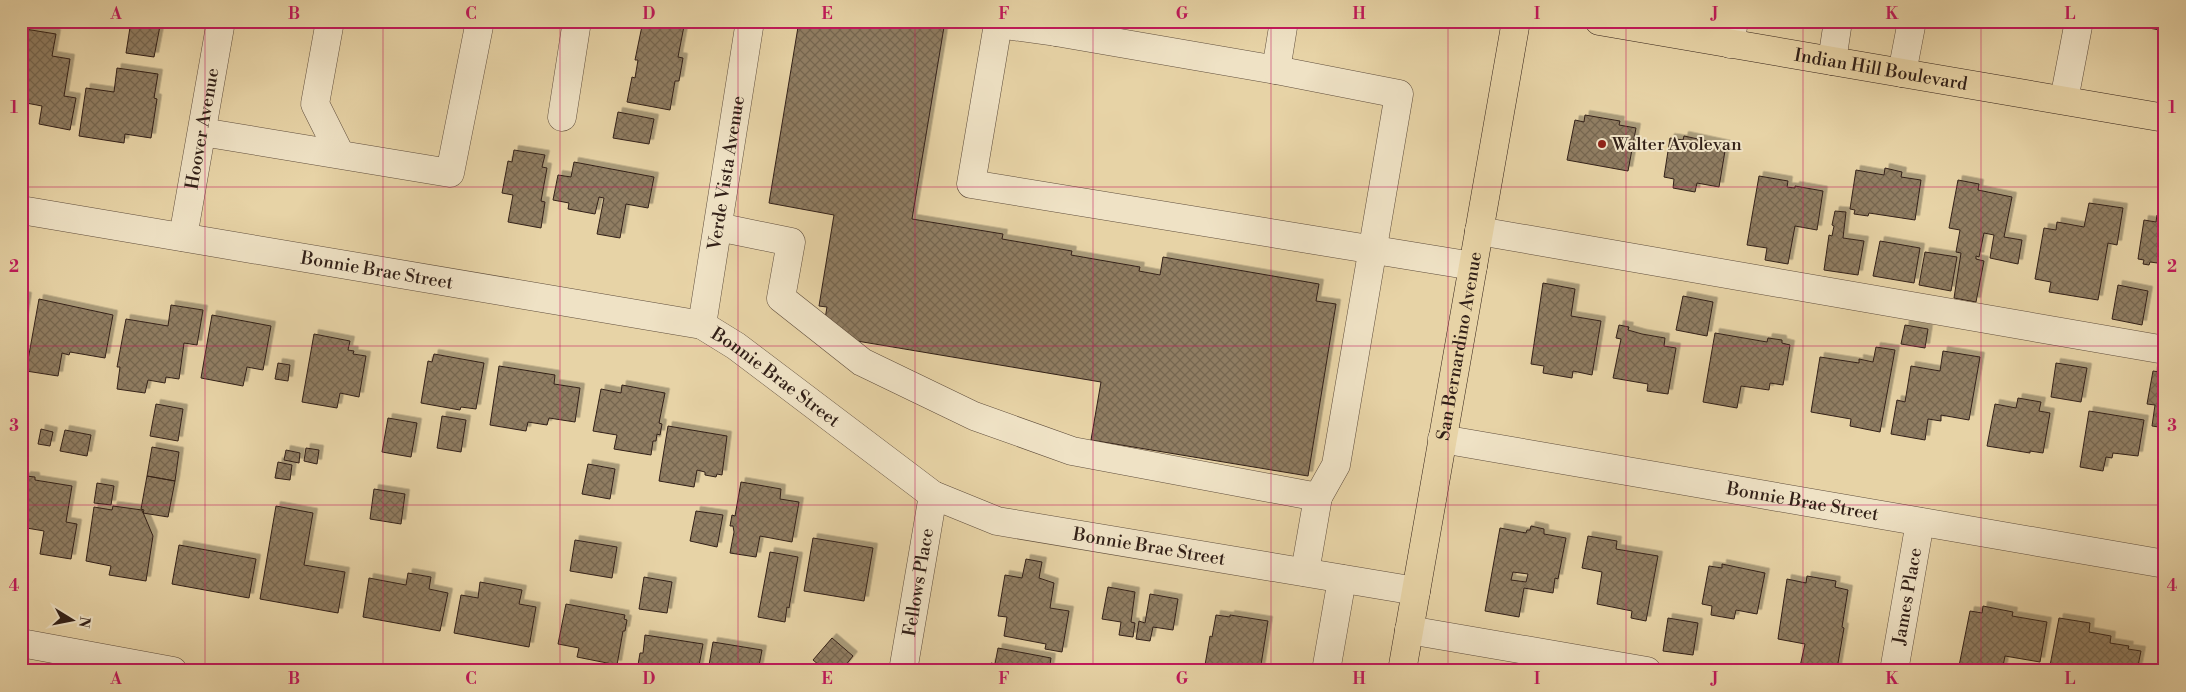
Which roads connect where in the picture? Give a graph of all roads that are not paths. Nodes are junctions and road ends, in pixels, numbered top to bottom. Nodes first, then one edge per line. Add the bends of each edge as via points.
1 (221, 21) edge
2 (330, 21) edge
3 (480, 21) edge
4 (577, 21) edge
5 (750, 21) edge
6 (1284, 21) edge
7 (1516, 21) edge
8 (1599, 21) edge
9 (1838, 21) edge
10 (1912, 21) edge
11 (2079, 21) edge
12 (1057, 27) edge
13 (1732, 32) edge
14 (1832, 61) junction
15 (1276, 70) junction
16 (1902, 73) junction
17 (2064, 100) junction
18 (562, 116) dead end
19 (2165, 118) edge
20 (202, 132) junction
21 (340, 154) junction
22 (21, 210) edge
23 (718, 227) junction
24 (1479, 231) junction
25 (184, 237) junction
26 (1372, 250) junction
27 (1473, 266) junction
28 (702, 325) junction
29 (2165, 350) edge
30 (1442, 439) junction
31 (933, 495) junction
32 (1318, 497) junction
33 (1920, 522) junction
34 (2165, 564) edge
35 (1304, 572) junction
36 (1342, 579) junction
37 (1416, 591) junction
38 (1409, 630) junction
39 (21, 644) edge
40 (172, 671) edge
41 (904, 671) edge
42 (1326, 671) edge
43 (1402, 671) edge
44 (1647, 671) edge
45 (1894, 671) edge

1 - 20 street, Hoover Avenue
2 - 21 street via 315,104
3 - 21 street via 450,174
4 - 18 street
5 - 23 street, Verde Vista Avenue
6 - 15 street
7 - 24 main road, San Bernardino Avenue
8 - 13 main road, Indian Hill Boulevard
9 - 14 street
10 - 16 street
11 - 17 street
12 - 15 street
12 - 26 street via 998,24 971,184
13 - 14 main road, Indian Hill Boulevard
14 - 16 main road, Indian Hill Boulevard
15 - 26 street via 1400,94
16 - 17 main road, Indian Hill Boulevard
17 - 19 main road, Indian Hill Boulevard
20 - 21 street
20 - 25 street, Hoover Avenue
22 - 25 street, Bonnie Brae Street
23 - 28 street, Verde Vista Avenue
23 - 32 street via 791,242 781,298 862,362 974,416 1072,452
24 - 27 main road, San Bernardino Avenue
24 - 29 street
25 - 28 street, Bonnie Brae Street
26 - 27 street
26 - 32 street via 1336,465
27 - 30 main road, San Bernardino Avenue
28 - 31 street, Bonnie Brae Street via 736,346
30 - 33 street, Bonnie Brae Street
30 - 37 main road, San Bernardino Avenue
31 - 35 street, Bonnie Brae Street via 997,521
31 - 41 street, Fellows Place
32 - 35 street
33 - 34 street, Bonnie Brae Street
33 - 45 street, James Place
35 - 36 street, Bonnie Brae Street
36 - 37 street, Bonnie Brae Street
36 - 42 street
37 - 38 main road, San Bernardino Avenue
38 - 43 main road, San Bernardino Avenue
38 - 44 street
39 - 40 street

